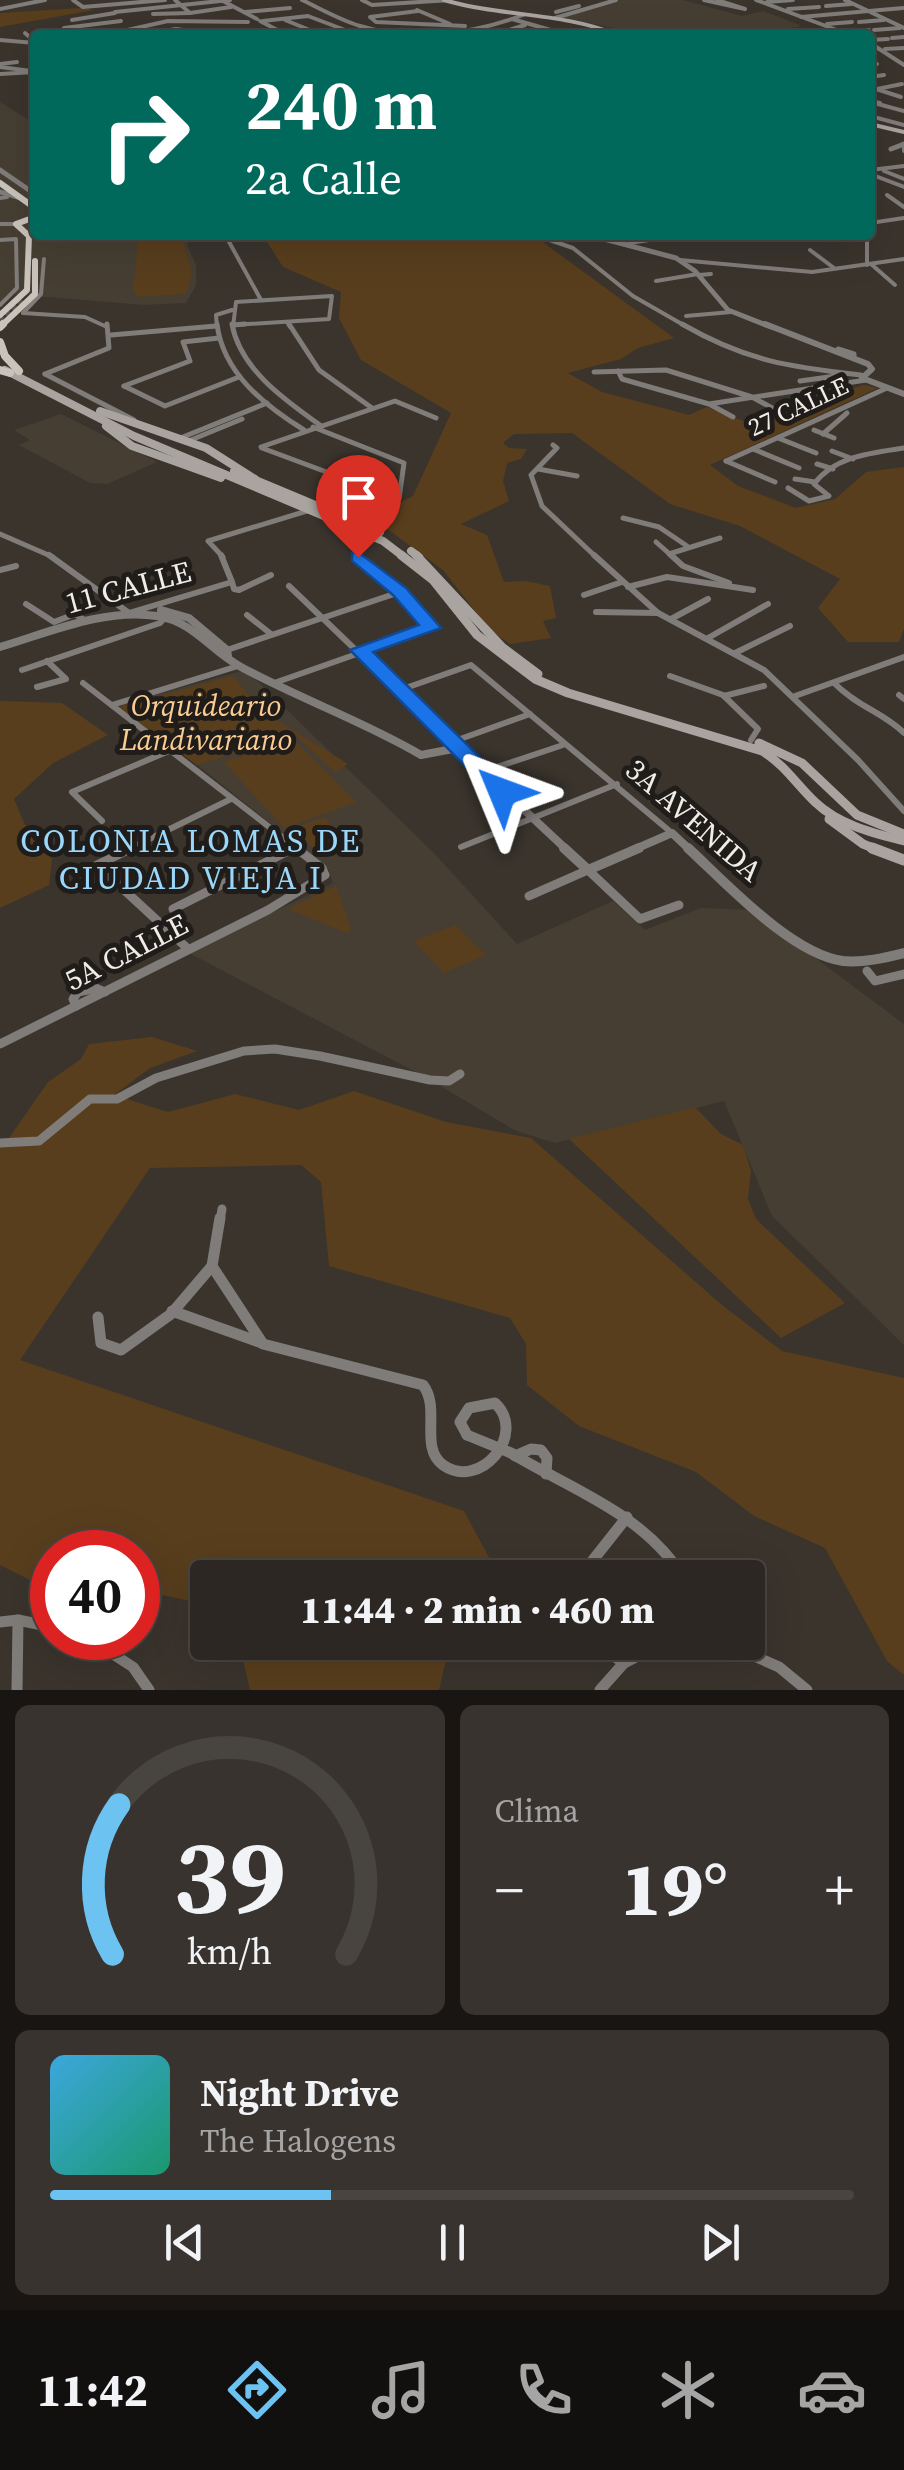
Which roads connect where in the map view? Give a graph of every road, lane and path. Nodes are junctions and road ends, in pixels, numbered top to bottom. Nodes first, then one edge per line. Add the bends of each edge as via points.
1 (45, 0) edge
2 (73, 0) edge
3 (165, 0) edge
4 (175, 0) edge
5 (221, 0) edge
6 (230, 0) edge
7 (302, 0) edge
8 (373, 0) edge
9 (448, 0) edge
10 (616, 0) edge
11 (704, 0) edge
12 (717, 0) edge
13 (756, 0) edge
14 (793, 0) edge
15 (845, 0) edge
16 (888, 0) edge
17 (140, 1) edge
18 (598, 1) edge
19 (107, 2) edge
20 (364, 2) edge
21 (763, 2) junction
22 (853, 2) edge
23 (182, 6) junction
24 (584, 6) junction
25 (826, 6) dead end
26 (231, 7) junction
27 (819, 7) dead end
28 (290, 8) dead end
29 (904, 8) edge
30 (0, 10) edge
31 (782, 10) junction
32 (869, 11) junction
33 (876, 11) junction
34 (262, 12) junction
35 (115, 13) junction
36 (190, 13) junction
37 (303, 13) junction
38 (152, 14) junction
39 (386, 14) junction
40 (555, 15) junction
41 (522, 16) junction
42 (801, 17) junction
43 (88, 18) junction
44 (283, 18) junction
45 (72, 20) dead end
46 (512, 20) junction
47 (886, 20) junction
48 (255, 21) junction
49 (94, 22) dead end
50 (350, 22) junction
51 (445, 23) junction
52 (530, 24) junction
53 (822, 25) junction
54 (903, 27) edge
55 (64, 28) dead end
56 (126, 30) edge
57 (273, 30) edge
58 (308, 30) edge
59 (345, 30) edge
60 (365, 30) edge
61 (385, 30) edge
62 (466, 30) edge
63 (473, 30) edge
64 (508, 30) edge
65 (545, 30) edge
66 (603, 30) edge
67 (610, 30) edge
68 (837, 30) edge
69 (872, 30) edge
70 (25, 33) dead end
71 (904, 37) edge
72 (30, 38) edge
73 (0, 40) edge
74 (875, 41) edge
75 (30, 42) edge
76 (875, 44) edge
77 (904, 48) edge
78 (884, 49) junction
79 (902, 61) edge
80 (17, 62) dead end
81 (1, 71) edge
82 (30, 71) edge
83 (884, 75) dead end
84 (875, 76) edge
85 (902, 84) edge
86 (875, 88) edge
87 (875, 89) edge
88 (903, 97) edge
89 (878, 103) joint
90 (904, 111) edge
91 (875, 118) edge
92 (875, 126) edge
93 (904, 130) edge
94 (904, 150) edge
95 (904, 166) edge
96 (880, 169) junction
97 (0, 170) edge
98 (875, 170) edge
99 (875, 174) edge
100 (13, 179) junction
101 (904, 179) edge
102 (0, 180) edge
103 (904, 189) edge
104 (30, 191) edge
105 (2, 195) edge
106 (20, 198) junction
107 (904, 207) edge
108 (30, 209) edge
109 (30, 209) edge
110 (30, 215) edge
111 (904, 218) edge
112 (875, 222) edge
113 (0, 224) edge
114 (20, 227) junction
115 (30, 231) edge
116 (0, 240) edge
117 (34, 240) edge
118 (227, 240) edge
119 (550, 240) edge
120 (616, 240) edge
121 (644, 240) edge
122 (662, 240) edge
123 (867, 240) edge
124 (629, 243) junction
125 (656, 250) junction
126 (810, 250) dead end
127 (32, 253) junction
128 (44, 258) joint
129 (15, 260) junction
130 (680, 260) junction
131 (904, 260) edge
132 (869, 265) junction
133 (729, 266) junction
134 (836, 269) junction
135 (708, 270) dead end
136 (697, 273) junction
137 (656, 282) dead end
138 (895, 285) dead end
139 (38, 290) junction
140 (22, 294) junction
141 (261, 300) junction
142 (2, 302) edge
143 (232, 310) junction
144 (23, 312) junction
145 (731, 312) junction
146 (0, 315) edge
147 (686, 316) dead end
148 (287, 322) junction
149 (234, 325) junction
150 (216, 326) junction
151 (0, 327) edge
152 (111, 334) junction
153 (220, 338) junction
154 (0, 340) edge
155 (838, 349) dead end
156 (0, 358) edge
157 (854, 359) junction
158 (7, 370) edge
159 (618, 371) junction
160 (594, 372) dead end
161 (864, 376) junction
162 (239, 377) junction
163 (800, 381) dead end
164 (887, 388) junction
165 (904, 394) edge
166 (752, 397) junction
167 (64, 401) junction
168 (709, 404) junction
169 (269, 405) junction
170 (372, 408) junction
171 (774, 409) dead end
172 (838, 410) junction
173 (100, 412) junction
174 (848, 413) junction
175 (733, 416) dead end
176 (859, 417) dead end
177 (436, 418) dead end
178 (134, 420) junction
179 (316, 426) junction
180 (304, 430) junction
181 (814, 430) dead end
182 (823, 434) junction
183 (778, 438) junction
184 (834, 438) dead end
185 (182, 440) junction
186 (553, 445) dead end
187 (904, 448) edge
188 (753, 449) junction
189 (832, 451) dead end
190 (816, 453) dead end
191 (853, 459) junction
192 (218, 464) junction
193 (817, 464) dead end
194 (538, 468) junction
195 (799, 468) dead end
196 (833, 469) junction
197 (195, 471) junction
198 (576, 476) dead end
199 (795, 479) dead end
200 (251, 482) junction
201 (775, 482) dead end
202 (814, 483) junction
203 (788, 488) dead end
204 (310, 510) junction
205 (623, 518) dead end
206 (0, 534) edge
207 (720, 538) dead end
208 (656, 542) dead end
209 (687, 546) junction
210 (669, 554) junction
211 (358, 557) dead end
212 (16, 566) dead end
213 (0, 570) edge
214 (271, 575) dead end
215 (232, 582) junction
216 (625, 584) junction
217 (289, 586) dead end
218 (400, 592) junction
219 (584, 595) dead end
220 (708, 599) dead end
221 (26, 604) dead end
222 (768, 604) dead end
223 (141, 608) junction
224 (127, 611) junction
225 (596, 612) dead end
226 (658, 613) junction
227 (165, 614) junction
228 (248, 615) dead end
229 (323, 616) junction
230 (671, 619) junction
231 (86, 621) junction
232 (790, 626) dead end
233 (271, 634) junction
234 (708, 638) junction
235 (0, 647) edge
236 (360, 650) junction
237 (735, 652) junction
238 (225, 653) junction
239 (904, 657) edge
240 (47, 661) junction
241 (238, 666) junction
242 (22, 670) dead end
243 (670, 676) dead end
244 (277, 682) junction
245 (834, 682) junction
246 (82, 683) dead end
247 (764, 686) dead end
248 (37, 687) dead end
249 (400, 690) junction
250 (724, 696) junction
251 (794, 696) junction
252 (112, 705) junction
253 (530, 714) junction
254 (899, 723) edge
255 (904, 733) edge
256 (751, 740) junction
257 (455, 745) junction
258 (564, 745) junction
259 (169, 751) junction
260 (482, 772) junction
261 (616, 784) junction
262 (231, 799) junction
263 (816, 803) junction
264 (904, 810) edge
265 (532, 820) junction
266 (904, 820) edge
267 (102, 821) dead end
268 (672, 833) junction
269 (902, 836) edge
270 (460, 847) dead end
271 (294, 848) junction
272 (904, 860) edge
273 (588, 870) junction
274 (529, 896) dead end
275 (679, 905) dead end
276 (174, 909) dead end
277 (187, 948) junction
278 (904, 953) edge
279 (867, 971) dead end
280 (904, 974) edge
281 (0, 1044) edge
282 (460, 1074) dead end
283 (0, 1143) edge
284 (222, 1209) dead end
285 (212, 1266) junction
286 (172, 1311) junction
287 (98, 1317) dead end
288 (263, 1344) junction
289 (513, 1454) junction
290 (546, 1474) junction
291 (627, 1517) junction
292 (592, 1560) dead end
293 (675, 1560) edge
294 (18, 1620) junction
295 (0, 1622) edge
296 (30, 1622) edge
297 (122, 1660) edge
298 (620, 1660) edge
299 (630, 1660) edge
300 (763, 1660) edge
301 (624, 1663) junction
302 (18, 1690) edge
303 (149, 1690) edge
304 (600, 1690) edge
305 (807, 1690) edge

1 - 30 street
2 - 19 street via 83,7
3 - 17 street
4 - 23 street
5 - 6 street
5 - 23 street
5 - 26 street
7 - 50 street
8 - 20 street
9 - 20 street
9 - 41 main road
10 - 40 street
11 - 12 street via 744,9
13 - 21 street
14 - 21 street
15 - 22 street
16 - 29 street
17 - 19 street
17 - 38 street
18 - 24 street
19 - 35 street
21 - 31 street
22 - 25 street
22 - 32 street
22 - 33 street
23 - 36 street
23 - 38 street
24 - 40 street
24 - 40 street
26 - 36 street
26 - 48 street
27 - 31 street
28 - 34 street
29 - 33 street
31 - 42 street
32 - 33 street
32 - 42 street
32 - 47 street
33 - 54 street
34 - 37 street
34 - 48 street
35 - 38 street
35 - 43 street
35 - 55 street via 122,22
36 - 38 street
37 - 44 street
37 - 59 street
39 - 51 street
39 - 51 street via 416,10
39 - 51 street via 371,16
40 - 41 main road
40 - 67 main road
41 - 46 street
41 - 66 main road
42 - 53 street
43 - 45 street
43 - 49 street
44 - 48 street
44 - 58 street
46 - 52 street
46 - 63 street
47 - 53 street
47 - 54 street
48 - 56 street via 162,21
48 - 57 street
50 - 60 street
50 - 61 street
51 - 62 street
52 - 64 street
52 - 65 street
53 - 68 street
54 - 69 street
70 - 72 street
71 - 74 street
73 - 75 street
76 - 78 street
77 - 78 street
78 - 79 street
80 - 81 street
81 - 82 street
83 - 84 street
85 - 86 street
87 - 88 street
88 - 89 street
89 - 90 street
91 - 93 street
92 - 93 main road
94 - 94 street via 891,150
95 - 96 street
96 - 98 street
96 - 101 street
97 - 100 street
99 - 103 street
100 - 102 main road
100 - 104 street
102 - 106 main road
102 - 108 main road
103 - 107 street via 887,195
105 - 106 main road
106 - 109 main road
110 - 114 main road
111 - 112 street
113 - 114 street
114 - 115 main road
114 - 127 main road
116 - 129 street via 16,239
117 - 127 main road
118 - 141 street
119 - 161 street via 574,248 633,296 727,350
120 - 124 street
121 - 124 street
122 - 125 street
123 - 132 street
124 - 125 street
125 - 130 street
126 - 134 street
127 - 128 main road
127 - 129 main road
127 - 139 main road
127 - 140 main road
128 - 139 street
129 - 140 street
130 - 133 street
130 - 136 street
131 - 132 street
132 - 134 street
132 - 138 street
133 - 134 street
133 - 136 street
135 - 136 street
136 - 137 street
136 - 145 street
139 - 140 main road
139 - 144 street
139 - 151 main road
140 - 142 street
140 - 146 main road
141 - 143 street via 234,302
141 - 148 street via 332,296 328,319
143 - 149 street
143 - 150 street via 216,315
144 - 152 street via 97,319
144 - 154 main road
145 - 147 street
145 - 157 street
148 - 149 street
148 - 170 street via 319,370
149 - 179 street via 246,357 266,382
150 - 152 street
150 - 153 street
152 - 178 street via 104,352 45,376
153 - 162 street
153 - 162 street via 183,342 190,361 124,386 165,406
154 - 158 main road
155 - 157 street
156 - 158 main road
157 - 161 street via 871,366
158 - 167 main road
158 - 173 main road
159 - 160 street
159 - 166 street via 666,370
159 - 168 street via 622,378
161 - 163 street
161 - 164 street
161 - 166 street
162 - 169 street
164 - 165 street
164 - 172 street, 27 CALLE
166 - 168 street
166 - 171 street
167 - 192 main road
167 - 197 main road via 122,441
168 - 175 street
169 - 180 street
169 - 185 street
170 - 177 street via 395,401
170 - 179 street
172 - 174 street
172 - 183 street, 27 CALLE
173 - 178 main road
173 - 192 main road
174 - 176 street
174 - 182 street
178 - 185 main road
179 - 180 street
179 - 180 street via 404,463 399,499 261,447
181 - 182 street
182 - 184 street
183 - 188 street, 27 CALLE
183 - 190 street
185 - 192 main road
186 - 194 street
187 - 191 street
188 - 195 street
188 - 201 street, 27 CALLE via 726,461
189 - 191 street
191 - 196 street
192 - 197 main road
192 - 200 main road
193 - 196 street
194 - 198 street
194 - 216 street via 531,482 539,503
196 - 202 street
197 - 200 main road
199 - 202 street
200 - 204 main road
200 - 256 main road via 401,544 444,581 486,633 543,676
202 - 203 street via 829,496 809,501
204 - 215 street, 11 CALLE via 208,541 226,561
204 - 263 main road via 402,552 518,670 568,693 762,751
205 - 209 street via 653,524
206 - 224 street via 44,552
207 - 209 street
208 - 210 street
209 - 210 street
210 - 216 street via 701,575 755,590 667,577
211 - 218 street
212 - 213 street
214 - 215 street via 238,590
215 - 223 street, 11 CALLE
216 - 219 street
216 - 226 street
217 - 229 street
218 - 229 street
218 - 236 street via 431,628
220 - 230 street
221 - 231 street via 54,622 75,614
222 - 234 street
223 - 224 street
223 - 227 street
224 - 227 street
224 - 231 street, 11 CALLE
225 - 226 street
226 - 230 street
227 - 238 street
227 - 240 street
228 - 233 street
229 - 233 street
229 - 236 street
230 - 234 street
231 - 235 street, 11 CALLE
232 - 237 street
233 - 238 street
234 - 237 street
236 - 244 street
236 - 249 street
237 - 251 street
238 - 241 street
239 - 245 street
240 - 242 street
240 - 248 street via 66,679
241 - 244 street
241 - 252 street
243 - 250 street
244 - 257 street via 423,756
245 - 251 street
245 - 254 street via 855,704
246 - 252 street
247 - 250 street
249 - 253 street, 3A AVENIDA via 471,665
249 - 257 street
250 - 256 street via 758,730
251 - 264 street
252 - 259 street
253 - 257 street
253 - 258 street, 3A AVENIDA
254 - 255 street
256 - 269 main road via 802,764 857,815
257 - 260 street
258 - 260 street
258 - 261 street, 3A AVENIDA
259 - 262 street
259 - 267 street via 72,792
260 - 265 street
261 - 265 street
261 - 268 street, 3A AVENIDA
262 - 271 street
262 - 277 street via 97,865
263 - 269 main road via 842,822
263 - 272 main road via 850,837
265 - 270 street
265 - 273 street
266 - 269 street
268 - 273 street
268 - 278 street, 3A AVENIDA via 749,902 822,954 847,961
271 - 276 street
271 - 277 street, 5A CALLE via 324,875
273 - 274 street
273 - 275 street via 640,919
277 - 281 street, 5A CALLE via 105,992 78,992 76,1006
279 - 280 street via 875,981
282 - 283 street via 430,1080 276,1049 244,1051 156,1078 117,1100 90,1100 39,1141
284 - 285 street
285 - 286 street
285 - 288 street
286 - 287 street via 121,1350 102,1343
286 - 288 street
288 - 289 street, bridge via 423,1385 434,1404 432,1450 454,1470 478,1469 492,1460 508,1428 496,1404 469,1408 460,1422 467,1435
289 - 290 street
289 - 290 street via 540,1450
290 - 291 street
291 - 292 street
291 - 293 street via 651,1531
294 - 295 street
294 - 296 street
294 - 302 street
297 - 303 street
298 - 301 street
299 - 301 street
300 - 305 street
301 - 304 street

